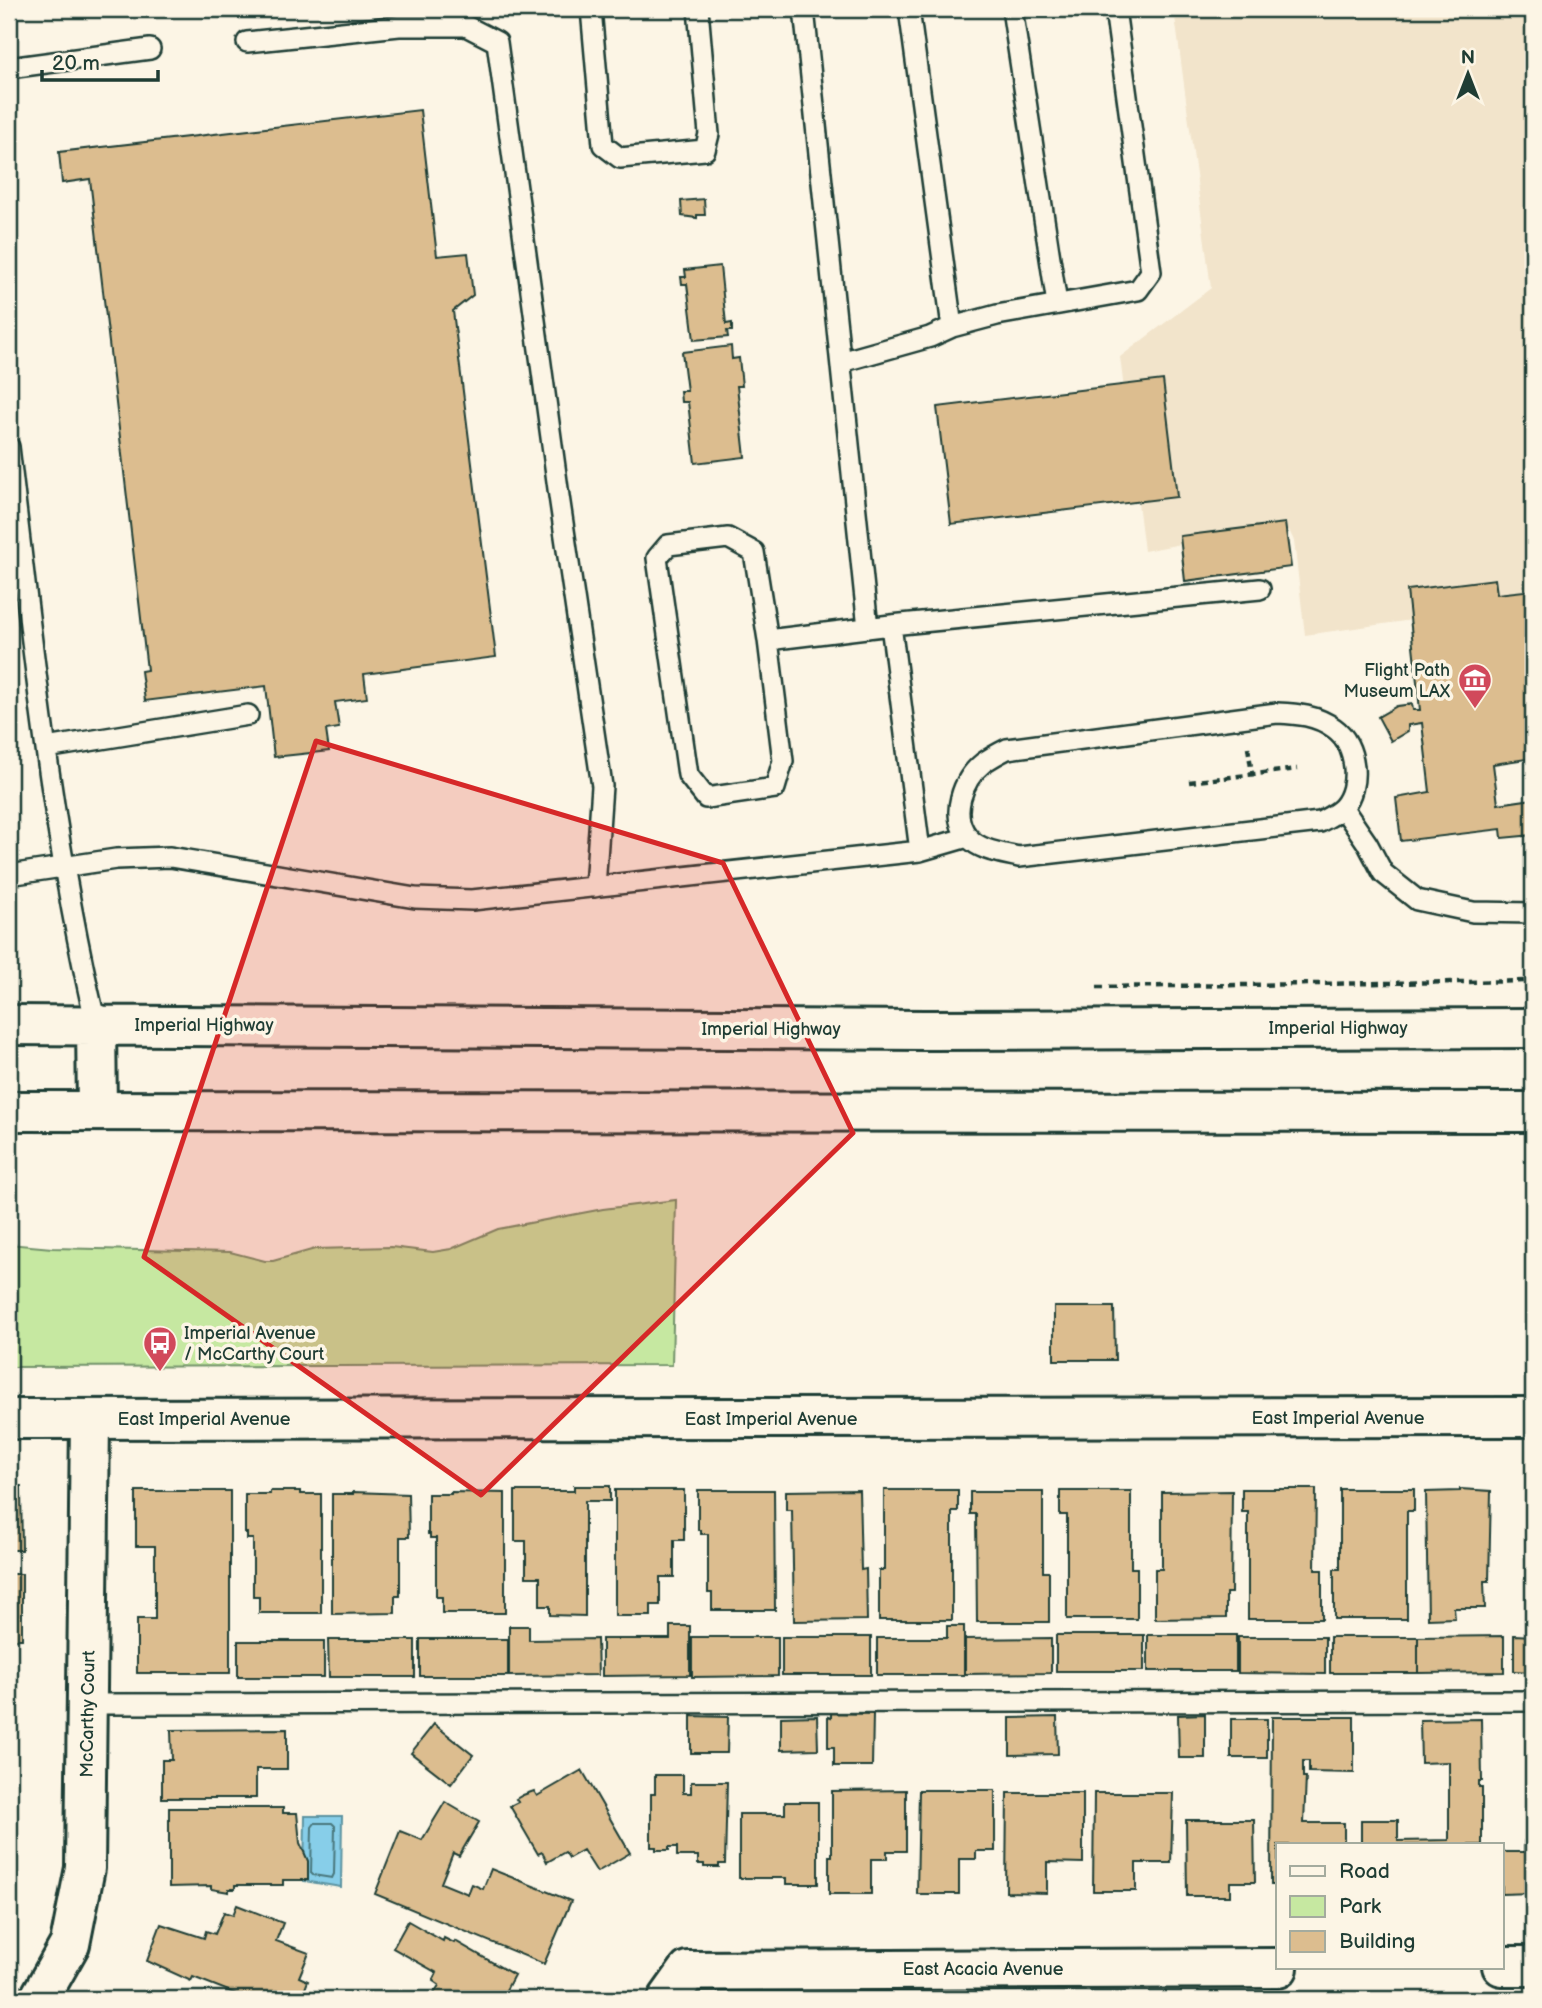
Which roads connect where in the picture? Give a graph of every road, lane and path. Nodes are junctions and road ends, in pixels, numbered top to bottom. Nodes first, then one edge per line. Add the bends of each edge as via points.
1 (591, 9) edge
2 (698, 9) edge
3 (804, 9) edge
4 (909, 9) edge
5 (1012, 9) edge
6 (1115, 9) edge
7 (247, 41) dead end
8 (150, 49) dead end
9 (9, 68) edge
10 (1056, 304) junction
11 (952, 327) junction
12 (841, 362) junction
13 (9, 447) edge
14 (1260, 589) dead end
15 (891, 625) junction
16 (868, 628) junction
17 (768, 640) junction
18 (248, 715) dead end
19 (1248, 747) dead end
20 (46, 748) junction
21 (1297, 769) dead end
22 (1252, 774) junction
23 (1189, 782) dead end
24 (1343, 808) junction
25 (968, 837) junction
26 (920, 851) junction
27 (64, 867) junction
28 (9, 875) edge
29 (595, 887) junction
30 (1533, 914) edge
31 (1533, 981) edge
32 (1094, 987) dead end
33 (96, 1024) junction
34 (9, 1025) edge
35 (1533, 1028) edge
36 (97, 1110) junction
37 (9, 1111) edge
38 (1533, 1112) edge
39 (1533, 1418) edge
40 (9, 1419) edge
41 (90, 1420) junction
42 (1533, 1701) edge
43 (88, 1704) junction
44 (1504, 1966) edge
45 (1533, 1966) edge
46 (1276, 1968) edge
47 (678, 1985) edge
48 (39, 1999) edge

1 - 2 lane via 603,145 620,158 705,150 709,134
3 - 12 lane
4 - 11 lane
5 - 10 lane
6 - 10 lane via 1151,272 1138,290
7 - 29 lane via 399,26 466,26 497,41 602,786
8 - 9 lane
10 - 11 lane
11 - 12 lane
12 - 16 lane
13 - 20 lane
14 - 15 lane
15 - 16 lane
15 - 26 lane
16 - 17 lane
17 - 17 lane via 783,761 775,788 706,798 688,775 657,558 668,545 728,538 754,552
18 - 20 lane
19 - 22 path
20 - 27 lane
21 - 22 path
22 - 23 path
24 - 25 lane via 1320,822 1019,856 992,851
24 - 25 lane via 1353,788 1352,753 1336,729 1308,715 1277,713 1007,749 982,764 962,789 958,815
24 - 30 lane via 1383,873 1417,900 1473,912
25 - 26 lane
26 - 29 lane
27 - 28 lane
27 - 29 lane via 170,856 444,900
27 - 33 lane
31 - 32 path
33 - 34 main road, Imperial Highway
33 - 35 main road, Imperial Highway via 926,1030
33 - 36 main road
36 - 37 main road
36 - 38 main road
39 - 41 main road, East Imperial Avenue
40 - 41 main road, East Imperial Avenue
41 - 43 main road, McCarthy Court
42 - 43 lane
43 - 48 main road, McCarthy Court via 85,1868 69,1944
44 - 45 main road
46 - 47 main road, East Acacia Avenue

